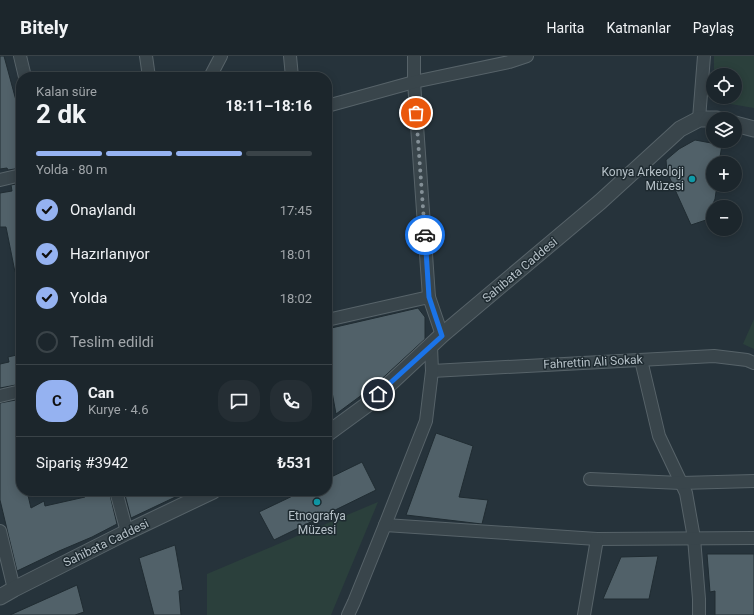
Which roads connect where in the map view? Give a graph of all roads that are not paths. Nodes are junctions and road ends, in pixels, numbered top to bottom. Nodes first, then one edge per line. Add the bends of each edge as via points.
1 (20, 56) edge
2 (146, 56) edge
3 (221, 56) edge
4 (290, 56) edge
5 (527, 56) edge
6 (704, 56) edge
7 (413, 57) edge
8 (24, 72) edge
9 (148, 72) edge
10 (213, 72) edge
11 (292, 72) edge
12 (414, 82) junction
13 (332, 105) edge
14 (700, 119) junction
15 (706, 119) edge
16 (742, 126) edge
17 (754, 129) edge
18 (16, 176) edge
19 (0, 180) edge
20 (429, 297) junction
21 (332, 319) edge
22 (442, 336) junction
23 (430, 346) junction
24 (641, 360) junction
25 (754, 363) edge
26 (432, 372) junction
27 (16, 392) edge
28 (0, 396) edge
29 (332, 428) edge
30 (590, 479) dead end
31 (754, 481) edge
32 (681, 483) junction
33 (117, 496) edge
34 (200, 496) edge
35 (385, 525) junction
36 (0, 531) edge
37 (126, 532) junction
38 (694, 538) junction
39 (754, 538) edge
40 (597, 539) junction
41 (14, 589) junction
42 (0, 597) edge
43 (348, 615) edge
44 (584, 615) edge
45 (699, 615) edge

1 - 8 street
2 - 9 street
3 - 10 street
4 - 11 street
5 - 12 street
6 - 14 street
7 - 12 street
12 - 13 street
12 - 20 street
14 - 15 street, Sahibata Caddesi
14 - 22 street, Sahibata Caddesi via 680,129 600,202
16 - 17 street
18 - 19 street
20 - 21 street
20 - 22 street
22 - 23 street, Sahibata Caddesi
23 - 26 street
23 - 29 street, Sahibata Caddesi via 368,404
24 - 25 street, Fahrettin Ali Sokak via 714,356
24 - 26 street, Fahrettin Ali Sokak
24 - 32 street via 659,436
26 - 35 street via 426,421
27 - 28 street
30 - 32 street
31 - 32 street
32 - 38 street via 686,493
33 - 37 street
34 - 37 street, Sahibata Caddesi
35 - 40 street
35 - 43 street
36 - 41 street
37 - 41 street, Sahibata Caddesi
38 - 39 street
38 - 40 street
38 - 45 street
40 - 44 street
41 - 42 street, Sahibata Caddesi

